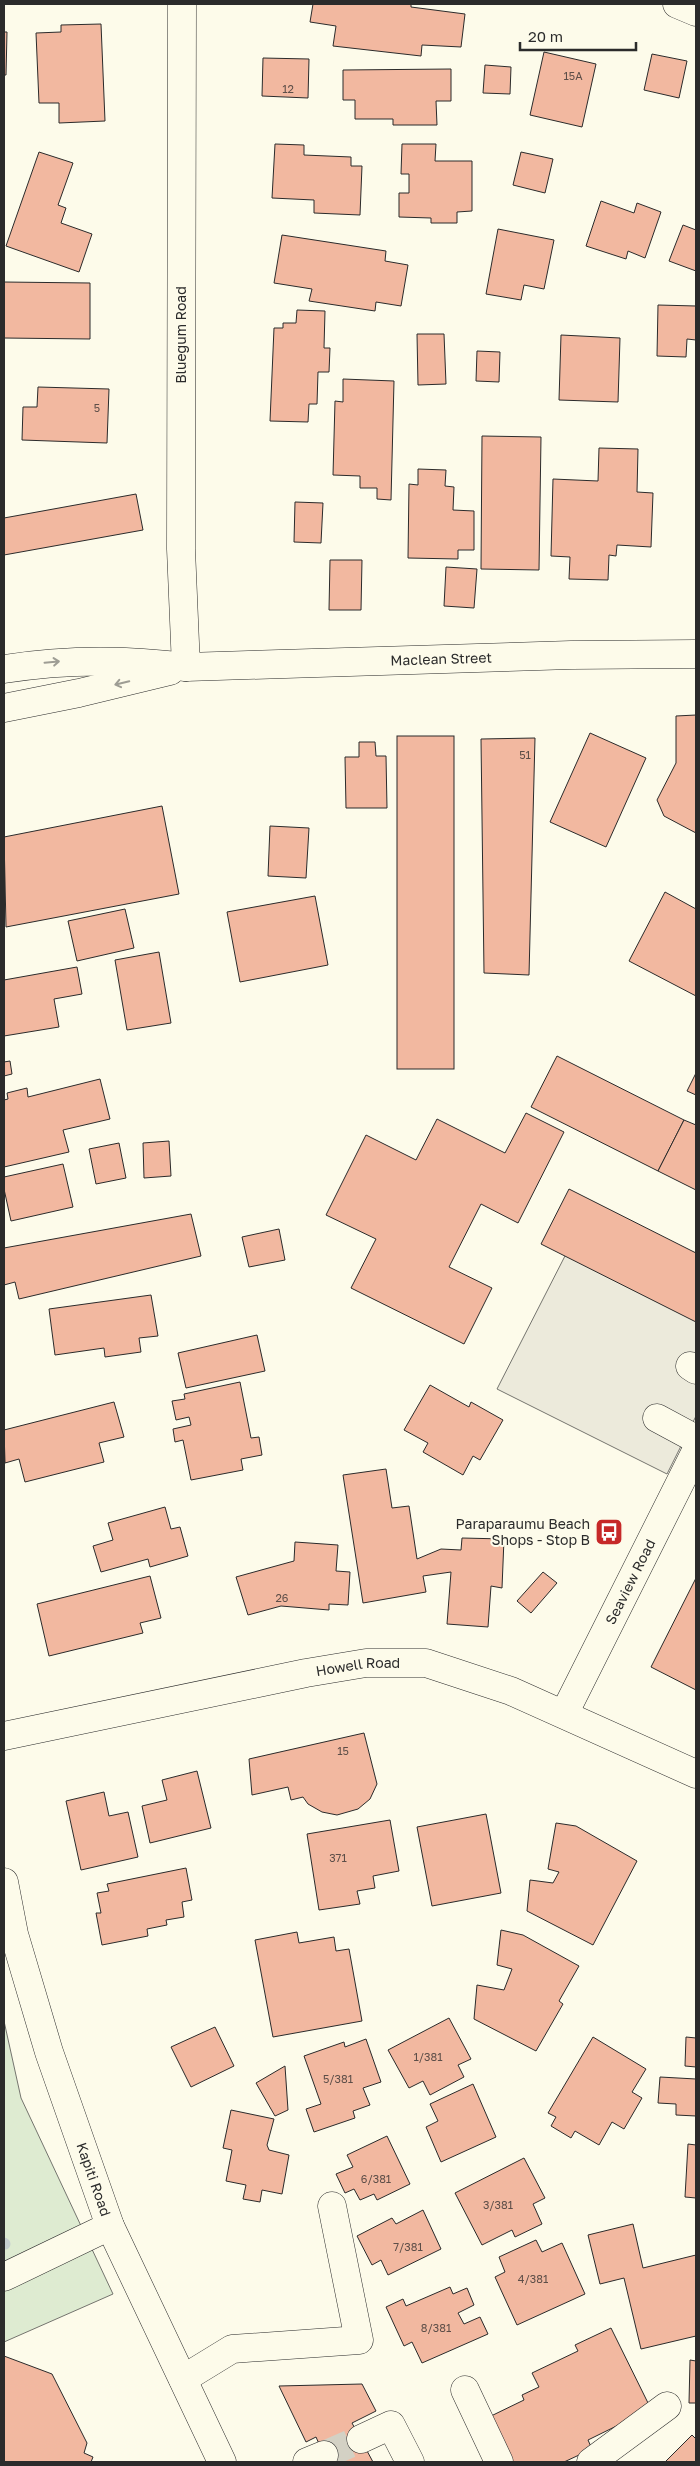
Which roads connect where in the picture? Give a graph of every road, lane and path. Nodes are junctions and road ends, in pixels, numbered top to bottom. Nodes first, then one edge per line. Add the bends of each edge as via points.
1 (182, 4) edge
2 (677, 4) edge
3 (696, 12) edge
4 (696, 654) edge
5 (186, 666) junction
6 (4, 669) edge
7 (4, 708) edge
8 (657, 1418) dead end
9 (696, 1440) edge
10 (696, 1450) edge
11 (564, 1714) junction
12 (4, 1736) edge
13 (696, 1774) edge
14 (4, 1882) edge
15 (9, 1937) edge
16 (332, 2206) dead end
17 (110, 2226) junction
18 (4, 2277) edge
19 (183, 2378) junction
20 (465, 2390) dead end
21 (667, 2406) dead end
22 (361, 2439) tunnel mouth
23 (222, 2462) edge
24 (410, 2462) edge
25 (499, 2462) edge
26 (591, 2462) edge

1 - 5 street, Bluegum Road via 181,549
2 - 3 street
4 - 5 street, Maclean Street
6 -> 5 street, Maclean Street via 39,663 109,659
5 -> 7 street, Maclean Street
8 - 9 street
10 - 11 street, Seaview Road
11 - 12 street, Howell Road via 511,1691 426,1663 366,1663
11 - 13 street, Howell Road
14 - 15 street, Kapiti Road
15 - 17 street, Kapiti Road
16 - 19 street via 359,2340 232,2348
17 - 18 street
17 - 19 street, Kapiti Road
19 - 23 street, Kapiti Road
20 - 25 street
21 - 26 street
22 - 24 street via 392,2425

